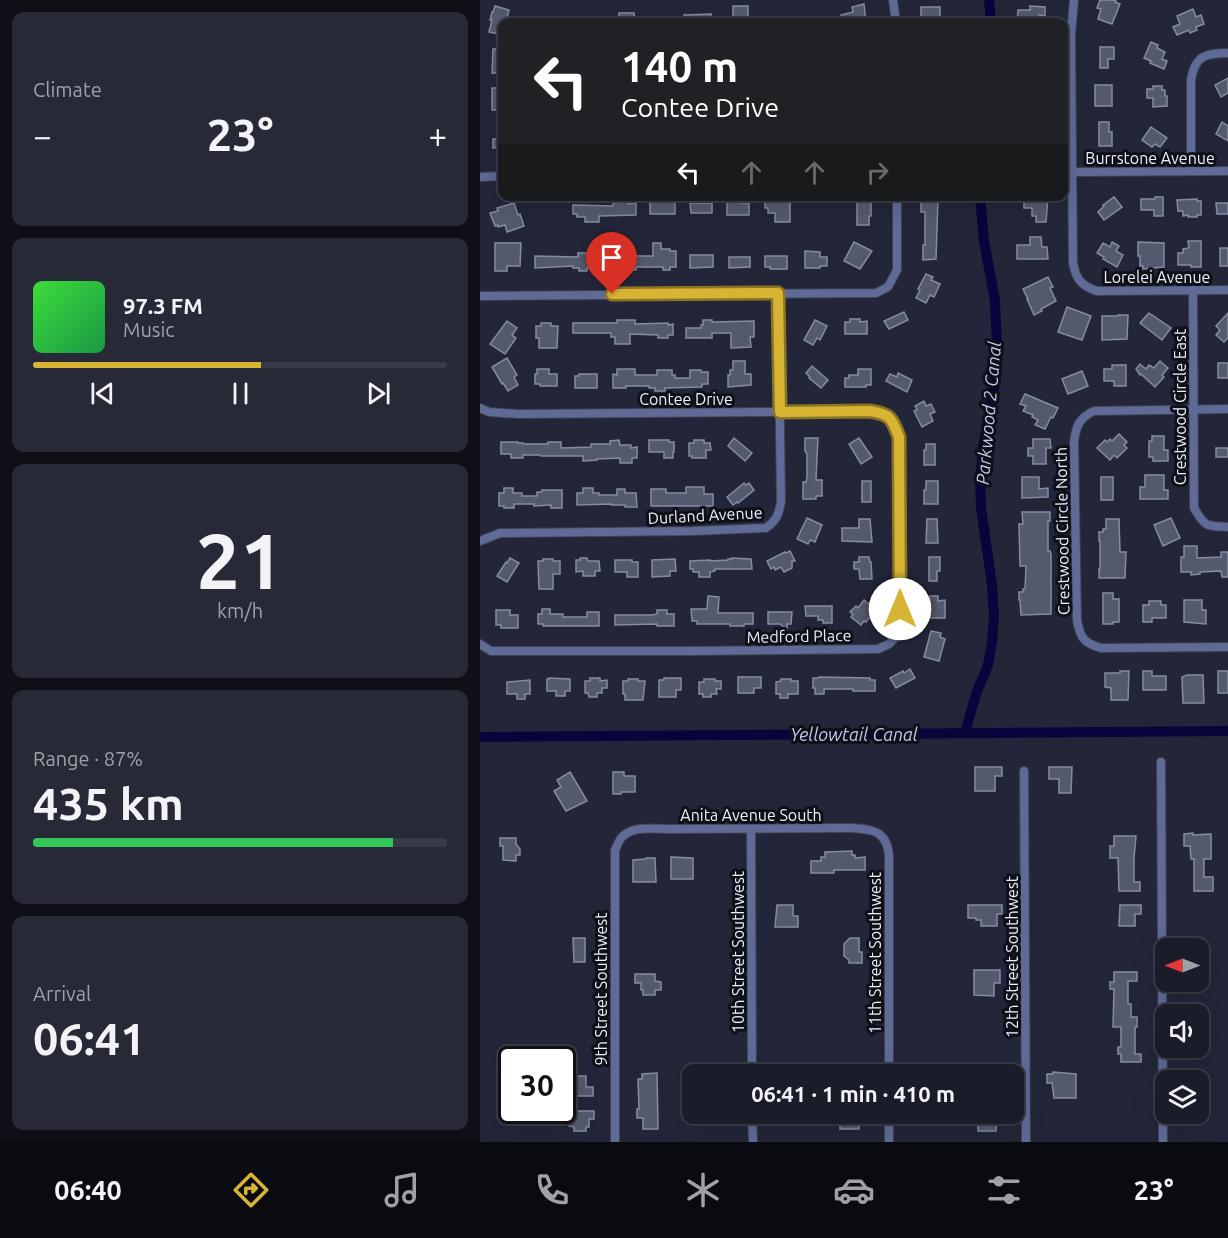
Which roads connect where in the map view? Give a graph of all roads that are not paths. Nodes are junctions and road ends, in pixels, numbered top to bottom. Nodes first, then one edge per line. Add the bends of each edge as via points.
1 (893, 0) edge
2 (1074, 0) edge
3 (895, 18) edge
4 (1228, 52) edge
5 (1191, 171) junction
6 (1228, 171) edge
7 (1073, 172) junction
8 (498, 176) edge
9 (480, 177) edge
10 (897, 201) edge
11 (1192, 290) junction
12 (1228, 290) edge
13 (778, 293) junction
14 (480, 296) edge
15 (480, 408) edge
16 (1193, 409) junction
17 (1228, 409) edge
18 (780, 412) junction
19 (892, 419) joint
20 (1228, 527) edge
21 (480, 540) edge
22 (480, 644) edge
23 (1228, 647) edge
24 (1161, 762) dead end
25 (1024, 771) dead end
26 (751, 829) junction
27 (880, 834) joint
28 (622, 837) joint
29 (752, 1064) edge
30 (889, 1064) edge
31 (752, 1124) edge
32 (889, 1124) edge
33 (615, 1142) edge
34 (753, 1142) edge
35 (889, 1142) edge
36 (1026, 1142) edge
37 (1163, 1142) edge

1 - 3 street
2 - 7 street
4 - 5 street via 1202,57 1193,66
5 - 6 street, Burrstone Avenue
5 - 7 street, Burrstone Avenue
7 - 11 street, Lorelei Avenue via 1073,263 1075,274 1086,287 1097,291
8 - 9 street
10 - 13 street via 897,270 888,287 876,292
11 - 12 street, Lorelei Avenue
11 - 16 street, Crestwood Circle East
13 - 14 street
13 - 18 street, Durland Avenue
15 - 18 street, Contee Drive via 518,414
16 - 17 street
16 - 20 street, Crestwood Circle East via 1194,508 1202,522
16 - 23 street, Crestwood Circle North via 1094,411 1084,416 1076,431 1079,634 1088,644 1101,648
18 - 19 street, Contee Drive via 870,411
18 - 21 street, Durland Avenue via 781,501 774,522 766,528 500,533
19 - 22 street, Medford Place via 899,437 900,625 889,644 878,649 491,651
24 - 37 street
25 - 36 street, 12th Street Southwest
26 - 27 street, Anita Avenue South via 848,828
26 - 28 street, Anita Avenue South via 643,829
26 - 29 street, 10th Street Southwest
27 - 30 street, 11th Street Southwest via 889,856
28 - 33 street, 9th Street Southwest via 615,850 614,881
31 - 34 street
32 - 35 street

